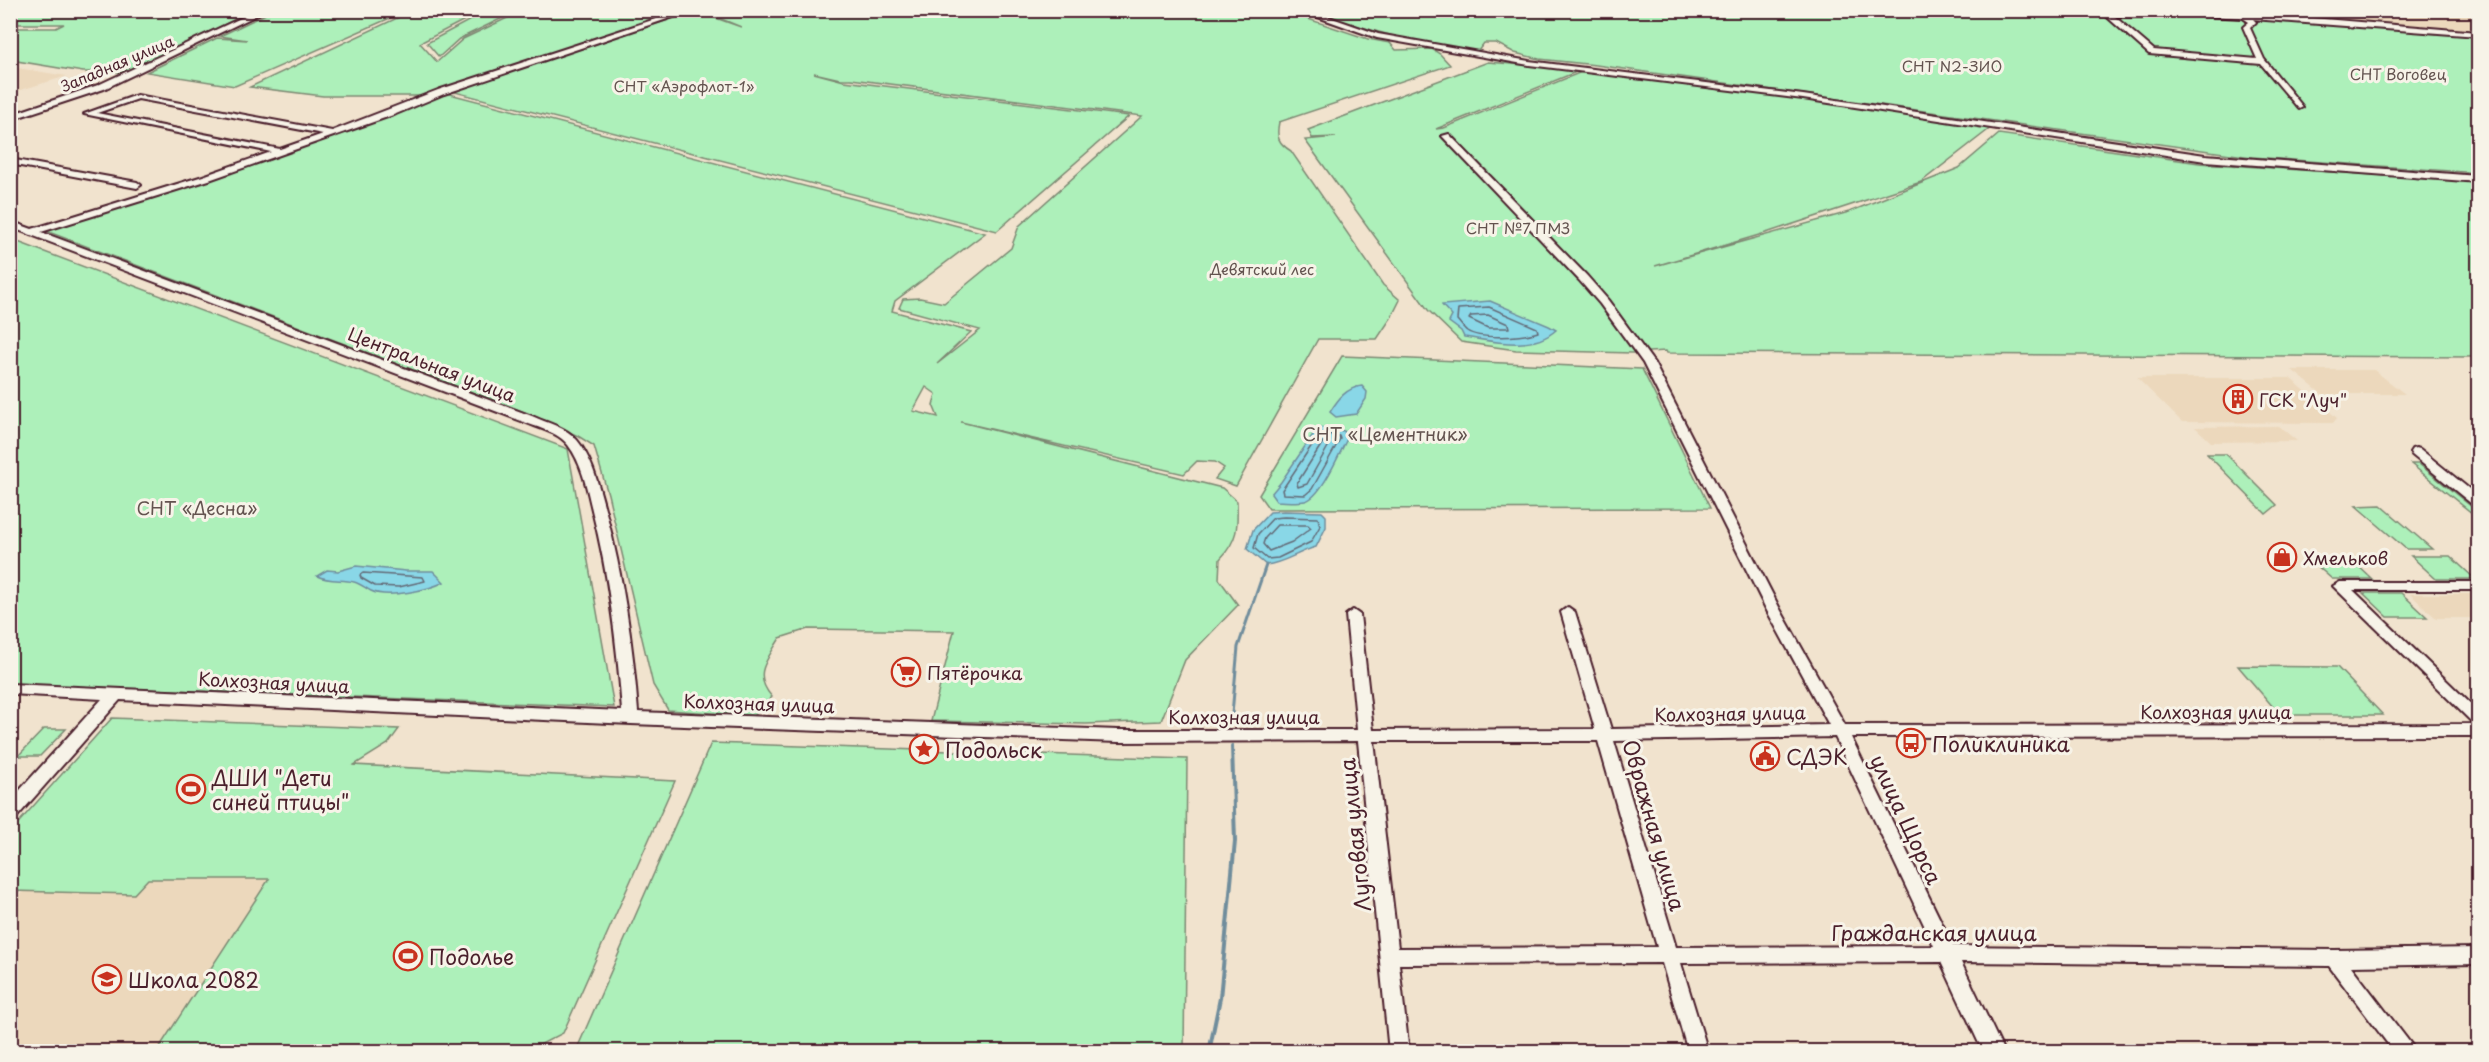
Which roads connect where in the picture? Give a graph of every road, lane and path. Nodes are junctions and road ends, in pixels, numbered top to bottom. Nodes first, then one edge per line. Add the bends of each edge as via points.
1 (264, 10) edge
2 (691, 10) edge
3 (1301, 10) edge
4 (2152, 11) edge
5 (2008, 12) dead end
6 (2106, 13) junction
7 (2246, 17) junction
8 (2478, 34) edge
9 (2264, 62) junction
10 (69, 99) junction
11 (113, 105) junction
12 (2299, 107) dead end
13 (10, 118) edge
14 (332, 133) junction
15 (1446, 136) dead end
16 (280, 152) junction
17 (10, 161) edge
18 (2478, 179) edge
19 (137, 185) dead end
20 (13, 226) edge
21 (32, 232) junction
22 (2416, 452) dead end
23 (2478, 502) edge
24 (2478, 586) edge
25 (1568, 612) dead end
26 (1353, 615) dead end
27 (10, 689) edge
28 (116, 694) junction
29 (631, 718) junction
30 (2478, 720) edge
31 (2478, 730) edge
32 (1840, 731) junction
33 (1366, 735) junction
34 (1604, 735) junction
35 (10, 813) edge
36 (1669, 954) junction
37 (1946, 954) junction
38 (1389, 956) junction
39 (2478, 956) edge
40 (2334, 958) junction
41 (1399, 1052) edge
42 (1698, 1052) edge
43 (1994, 1052) edge
44 (2407, 1052) edge

1 - 10 street, Западная улица
2 - 14 street via 441,92
3 - 18 street via 1377,36 1529,63 1794,96 2166,153 2258,164
4 - 6 street via 2148,15
4 - 7 street
5 - 6 street
6 - 9 street via 2152,52
7 - 8 street
7 - 9 street via 2253,22 2246,27 2248,36
9 - 12 street
10 - 11 street
10 - 13 street, Западная улица
11 - 14 street via 137,97
11 - 16 street via 88,114
14 - 16 street
15 - 32 street, улица Щорса via 1583,278 1641,352
16 - 21 street
17 - 19 street
20 - 21 street, Центральная улица
21 - 29 street, Центральная улица via 528,419 574,444 591,482 606,540 627,662
22 - 23 street
24 - 30 street via 2340,586
25 - 34 street, Овражная улица
26 - 33 street, Луговая улица
27 - 28 street, Колхозная улица
28 - 29 street, Колхозная улица
28 - 35 street
29 - 33 street, Колхозная улица via 1118,736
31 - 32 street, Колхозная улица
32 - 34 street, Колхозная улица
32 - 37 street, улица Щорса
33 - 34 street, Колхозная улица
33 - 38 street, Луговая улица
34 - 36 street, Овражная улица
36 - 37 street, Гражданская улица
36 - 38 street, Гражданская улица
36 - 42 street, Овражная улица
37 - 40 street, Гражданская улица
37 - 43 street, улица Щорса
38 - 41 street, Луговая улица
39 - 40 street, Гражданская улица
40 - 44 street

